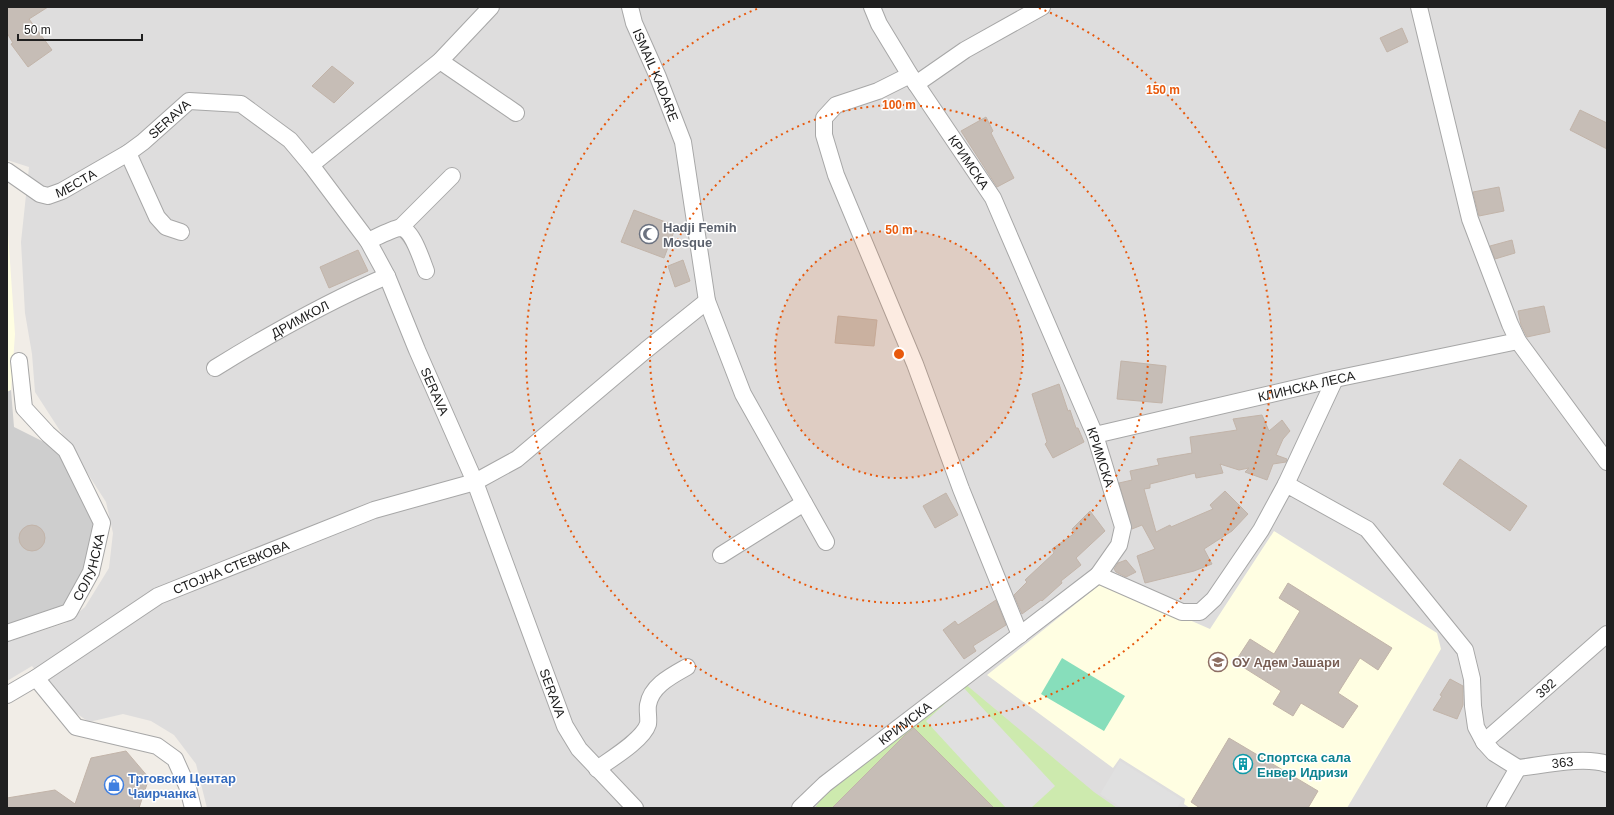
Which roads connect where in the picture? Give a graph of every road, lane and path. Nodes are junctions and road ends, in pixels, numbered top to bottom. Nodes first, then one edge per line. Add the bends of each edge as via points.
1 (491, 7) edge
2 (630, 7) edge
3 (872, 7) edge
4 (1042, 7) edge
5 (1418, 7) edge
6 (440, 61) junction
7 (913, 79) junction
8 (516, 113) dead end
9 (143, 142) joint
10 (128, 154) junction
11 (311, 165) junction
12 (7, 171) edge
13 (452, 176) dead end
14 (400, 228) junction
15 (181, 232) dead end
16 (368, 241) junction
17 (426, 271) dead end
18 (387, 276) junction
19 (707, 301) junction
20 (1518, 342) junction
21 (19, 361) dead end
22 (215, 368) dead end
23 (1335, 379) junction
24 (1095, 435) junction
25 (1607, 462) edge
26 (475, 482) junction
27 (1286, 484) junction
28 (804, 503) junction
29 (826, 542) dead end
30 (721, 555) dead end
31 (1098, 575) junction
32 (7, 633) edge
33 (1607, 634) edge
34 (1020, 636) junction
35 (687, 667) dead end
36 (36, 678) junction
37 (7, 695) edge
38 (1484, 742) junction
39 (1607, 764) edge
40 (1518, 768) junction
41 (597, 769) junction
42 (192, 808) edge
43 (635, 808) edge
44 (800, 808) edge
45 (1495, 808) edge

1 - 6 street
2 - 19 street, ISMAIL KADARE via 634,23 683,142
3 - 7 street, КРИМСКА via 879,24
4 - 7 street
5 - 20 street via 1470,219
6 - 8 street
6 - 11 street
7 - 24 street, КРИМСКА via 993,198
7 - 34 street via 836,105 824,118 824,135 836,175 915,364 961,489
9 - 10 street, МЕСТА
9 - 11 street, SERAVA via 189,101 241,104 290,140
10 - 12 street, МЕСТА via 62,191 48,196 40,194
10 - 15 street via 157,217 166,227
11 - 16 street, SERAVA
13 - 14 street
14 - 16 street
14 - 17 street via 411,235
16 - 18 street, SERAVA
18 - 22 street, ДРИМКОЛ via 265,337
18 - 26 street, SERAVA
19 - 26 street, СТОЈНА СТЕВКОВА via 517,459
19 - 28 street, ISMAIL KADARE via 743,394
20 - 23 street, КЛИНСКА ЛЕСА
20 - 25 street
21 - 32 street, СОЛУНСКА via 24,408 66,450 102,523 91,572 69,612
23 - 24 street, КЛИНСКА ЛЕСА
23 - 27 street
24 - 31 street, КРИМСКА via 1123,527 1119,545
26 - 36 street, СТОЈНА СТЕВКОВА via 374,510 158,596
26 - 41 street, SERAVA via 565,726 579,749
27 - 31 street via 1261,530 1214,600 1200,612 1182,612
27 - 38 street via 1367,529 1454,635 1465,650 1469,663 1476,727
28 - 29 street, ISMAIL KADARE
28 - 30 street
31 - 34 street, КРИМСКА
33 - 38 street, 392
34 - 44 street, КРИМСКА via 825,784
35 - 41 street via 670,676 656,688 648,704 648,724 636,741
36 - 37 street, СТОЈНА СТЕВКОВА
36 - 42 street via 76,727 157,746 175,759 188,788
38 - 40 street via 1497,755
39 - 40 street, 363 via 1585,761
40 - 45 street
41 - 43 street, SERAVA

